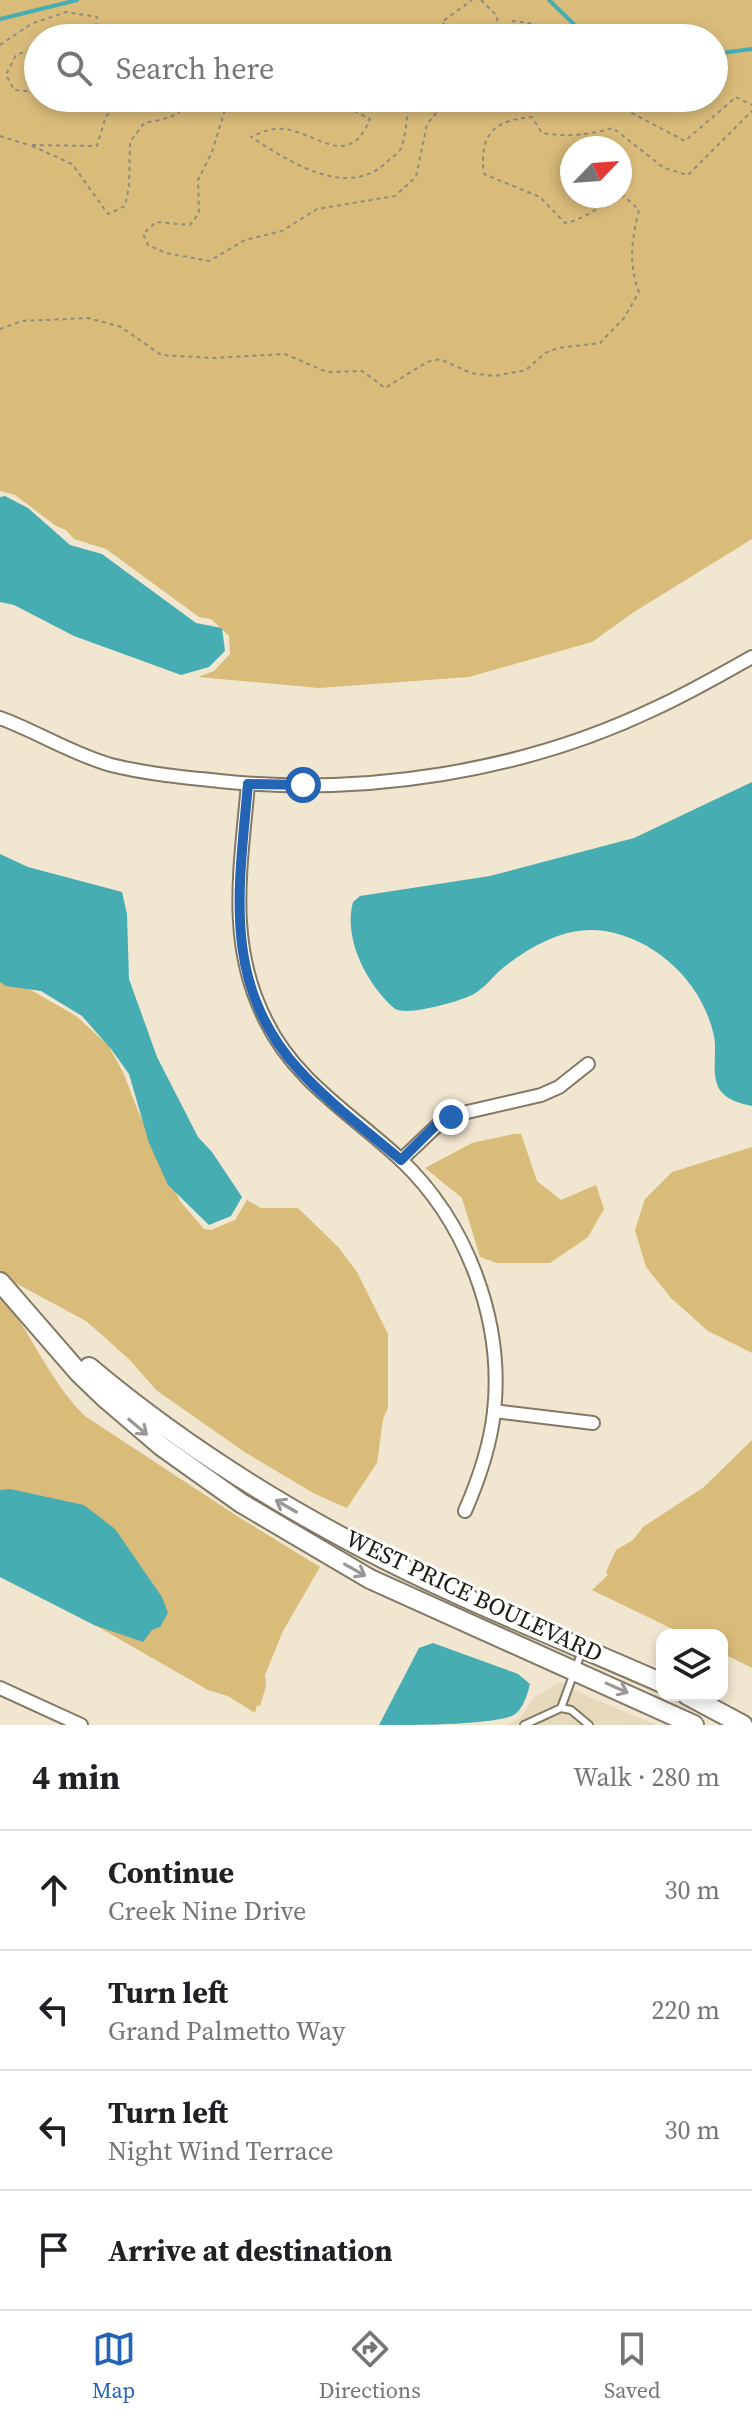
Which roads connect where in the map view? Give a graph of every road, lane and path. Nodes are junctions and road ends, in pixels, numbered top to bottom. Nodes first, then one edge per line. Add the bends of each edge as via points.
1 (472, 0) edge
2 (481, 0) edge
3 (31, 24) edge
4 (96, 24) edge
5 (444, 24) edge
6 (497, 24) edge
7 (512, 24) edge
8 (536, 24) edge
9 (24, 29) edge
10 (0, 45) edge
11 (24, 52) edge
12 (24, 91) edge
13 (728, 104) edge
14 (752, 105) edge
15 (752, 111) edge
16 (111, 112) edge
17 (180, 112) edge
18 (224, 112) edge
19 (357, 112) edge
20 (408, 112) edge
21 (437, 112) edge
22 (630, 112) edge
23 (719, 112) edge
24 (0, 136) edge
25 (30, 145) junction
26 (0, 329) edge
27 (752, 657) edge
28 (0, 718) edge
29 (248, 784) junction
30 (588, 1064) dead end
31 (401, 1160) junction
32 (0, 1282) edge
33 (25, 1311) junction
34 (494, 1411) junction
35 (593, 1423) dead end
36 (465, 1511) dead end
37 (584, 1648) junction
38 (575, 1670) junction
39 (656, 1680) edge
40 (0, 1688) edge
41 (698, 1701) edge
42 (561, 1708) junction
43 (81, 1725) edge
44 (524, 1725) edge
45 (589, 1725) edge
46 (694, 1725) edge
47 (743, 1725) edge

1 - 5 path
2 - 6 path via 497,16
3 - 4 path via 66,12 97,17
7 - 8 path
9 - 10 path
11 - 12 path via 16,55 6,75 14,90
13 - 14 path via 736,97
15 - 26 path via 688,175 664,168 613,128 559,136 542,133 532,117 509,119 492,131 481,151 484,174 540,197 565,223 624,196 639,210 631,272 639,292 624,318 600,343 558,348 526,370 495,376 471,373 440,359 385,388 362,371 327,372 285,354 161,355 121,327 88,318 22,321
16 - 25 path via 97,146
17 - 25 path via 144,123 130,142 125,206 108,214 72,164
18 - 21 path via 198,180 199,213 190,225 156,222 143,234 148,245 209,261 245,240 282,231 317,209 395,196 416,177 427,124
19 - 20 path via 370,119 350,145 331,146 276,129 251,137 324,176 357,178 381,168 401,149
22 - 23 path via 685,141
24 - 25 path
27 - 29 street via 643,714 504,761 354,783
28 - 29 street via 112,765
29 - 31 street via 239,929 259,1007 298,1069
30 - 31 street via 541,1095 442,1121
31 - 34 street via 448,1219 475,1274 490,1329
32 - 33 street, WEST PRICE BOULEVARD
37 -> 33 street, WEST PRICE BOULEVARD via 372,1553 280,1503 152,1418
33 -> 38 street, WEST PRICE BOULEVARD via 133,1424 241,1503 370,1579
34 - 35 street
34 - 36 street via 480,1477
37 - 38 lane
37 - 39 street, WEST PRICE BOULEVARD
38 - 42 lane
38 -> 46 street, WEST PRICE BOULEVARD
40 - 43 street
41 - 47 street
42 - 44 lane
42 - 45 lane

